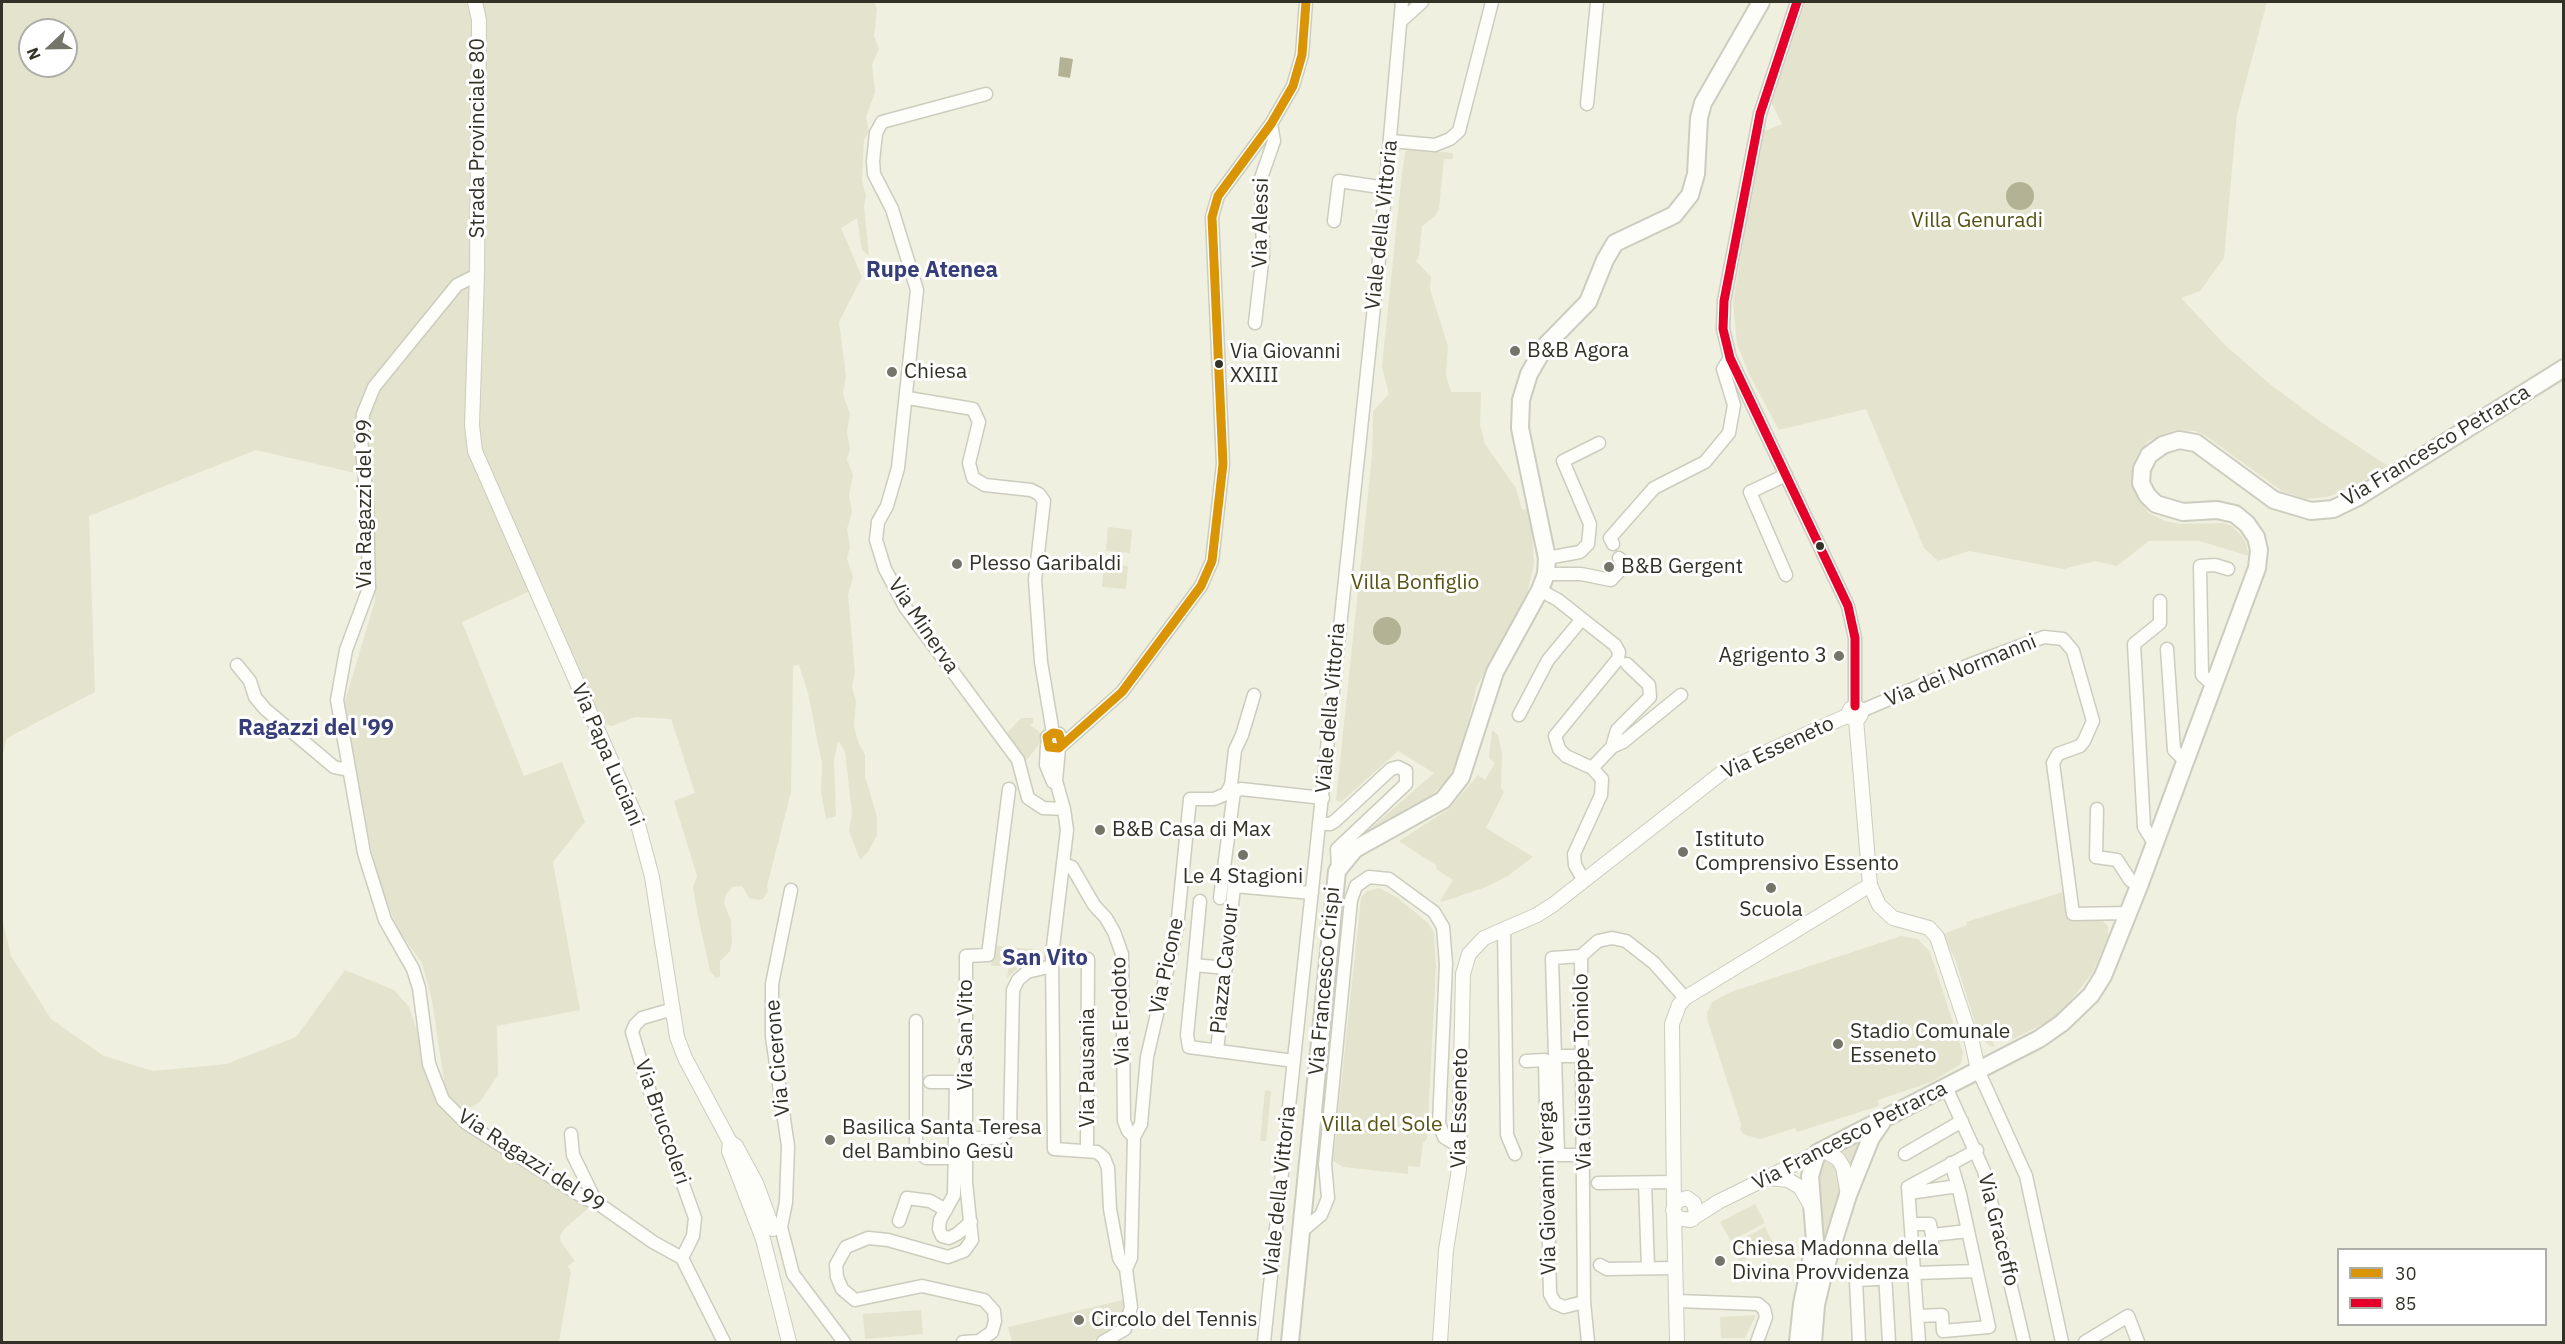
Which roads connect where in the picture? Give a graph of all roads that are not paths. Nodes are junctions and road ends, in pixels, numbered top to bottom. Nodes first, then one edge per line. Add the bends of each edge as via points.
1 (475, 2) edge
2 (1306, 2) edge
3 (1402, 2) edge
4 (1422, 2) edge
5 (1492, 2) edge
6 (1597, 2) edge
7 (1761, 2) edge
8 (1797, 2) edge
9 (1400, 22) junction
10 (986, 94) dead end
11 (1587, 104) dead end
12 (1272, 124) junction
13 (1391, 141) junction
14 (1386, 188) junction
15 (1334, 221) dead end
16 (477, 275) junction
17 (1255, 323) dead end
18 (1730, 358) junction
19 (2564, 368) edge
20 (908, 398) junction
21 (1599, 443) dead end
22 (1786, 475) junction
23 (1613, 544) dead end
24 (1619, 558) dead end
25 (2228, 569) dead end
26 (1544, 574) junction
27 (1786, 574) dead end
28 (2160, 601) dead end
29 (1582, 619) junction
30 (2167, 649) dead end
31 (1627, 664) dead end
32 (237, 665) dead end
33 (2213, 685) junction
34 (1254, 695) dead end
35 (1681, 695) dead end
36 (1855, 713) junction
37 (1519, 715) dead end
38 (1055, 741) junction
39 (1612, 747) junction
40 (2184, 760) junction
41 (1592, 768) junction
42 (348, 770) junction
43 (1009, 789) dead end
44 (1323, 798) junction
45 (1065, 809) junction
46 (2097, 809) dead end
47 (1320, 824) junction
48 (2154, 843) junction
49 (1064, 864) junction
50 (1338, 869) junction
51 (1584, 881) junction
52 (1870, 885) junction
53 (2139, 886) junction
54 (791, 890) dead end
55 (1312, 892) junction
56 (1220, 898) dead end
57 (1200, 901) dead end
58 (2128, 913) junction
59 (1504, 930) junction
60 (1581, 956) junction
61 (1088, 959) dead end
62 (1052, 960) junction
63 (1194, 964) junction
64 (1226, 968) junction
65 (1685, 998) junction
66 (673, 1009) junction
67 (916, 1021) dead end
68 (1217, 1051) junction
69 (1555, 1056) junction
70 (1583, 1056) junction
71 (1294, 1061) junction
72 (1526, 1061) dead end
73 (1978, 1070) junction
74 (930, 1082) dead end
75 (1946, 1087) junction
76 (1884, 1119) junction
77 (1962, 1121) junction
78 (571, 1134) dead end
79 (1134, 1137) junction
80 (966, 1138) junction
81 (1460, 1146) junction
82 (1087, 1149) junction
83 (1977, 1150) junction
84 (1820, 1152) junction
85 (1515, 1154) dead end
86 (1905, 1154) dead end
87 (1584, 1155) junction
88 (956, 1158) junction
89 (1951, 1163) junction
90 (1769, 1178) junction
91 (1674, 1182) junction
92 (1598, 1183) dead end
93 (1645, 1183) junction
94 (1958, 1186) junction
95 (1909, 1190) junction
96 (1848, 1195) junction
97 (596, 1202) junction
98 (1718, 1202) junction
99 (1681, 1204) junction
100 (946, 1210) junction
101 (1814, 1214) junction
102 (1691, 1220) junction
103 (899, 1221) dead end
104 (971, 1222) junction
105 (1911, 1224) junction
106 (772, 1231) junction
107 (1302, 1231) junction
108 (1968, 1231) junction
109 (1932, 1235) junction
110 (1912, 1246) junction
111 (1676, 1250) junction
112 (682, 1258) junction
113 (1600, 1264) dead end
114 (1648, 1268) junction
115 (1676, 1268) junction
116 (1126, 1269) junction
117 (1976, 1271) junction
118 (1816, 1273) junction
119 (1915, 1274) junction
120 (1878, 1279) dead end
121 (1677, 1300) junction
122 (1584, 1302) junction
123 (1917, 1316) junction
124 (724, 1342) edge
125 (789, 1342) edge
126 (844, 1342) edge
127 (963, 1342) edge
128 (1103, 1342) edge
129 (1264, 1342) edge
130 (1290, 1342) edge
131 (1440, 1342) edge
132 (1588, 1342) edge
133 (1677, 1342) edge
134 (1756, 1342) edge
135 (1798, 1342) edge
136 (1813, 1342) edge
137 (1859, 1342) edge
138 (1889, 1342) edge
139 (1919, 1342) edge
140 (2024, 1342) edge
141 (2062, 1342) edge
142 (2085, 1342) edge
143 (2138, 1342) edge

1 - 16 street, Strada Provinciale 80 via 479,20
2 - 12 street via 1299,71
3 - 9 street, Viale della Vittoria
4 - 9 street
5 - 13 street via 1459,131 1450,140 1435,145
6 - 11 street
7 - 26 main road via 1703,103 1696,174 1690,195 1674,215 1616,243 1588,302 1545,346 1529,374 1521,400 1520,428
8 - 18 street via 1760,114 1724,301 1723,329
9 - 13 street, Viale della Vittoria
10 - 20 street, Via Minerva via 890,119 879,125 876,133 874,174 892,209 917,290
12 - 17 street, Via Alessi via 1274,141 1261,178 1263,254
12 - 38 street via 1224,188 1212,217 1223,464 1212,561 1201,586 1122,692 1080,727
13 - 14 street, Viale della Vittoria
14 - 15 street via 1339,181
14 - 44 street, Viale della Vittoria
16 - 42 street, Via Ragazzi del 99 via 457,285 374,387 363,414 369,588 346,650 337,700
16 - 66 street, Via Papa Luciani via 472,424 475,451 636,817 652,877
18 - 22 street
18 - 23 street via 1723,369 1733,397 1734,414 1725,439 1705,462 1654,488 1610,538
19 - 33 main road, Via Francesco Petrarca via 2333,509 2311,511 2274,500 2196,443 2179,440 2149,455 2142,469 2142,483 2156,504 2183,512 2217,510 2235,514 2256,537 2257,568
20 - 38 street via 973,409 979,422 969,462 973,478 985,485 1031,490 1044,501 1035,580 1041,662
20 - 45 street, Via Minerva via 898,468 876,530 882,560 905,607 1018,760 1028,798 1043,808
21 - 26 street via 1563,461 1590,524 1588,544
22 - 27 street via 1749,492
22 - 36 street via 1851,617 1855,638
24 - 26 street via 1624,566 1611,580 1581,574
25 - 33 street via 2200,566 2202,675
26 - 29 street
26 - 50 main road, Via Francesco Crispi via 1495,672 1467,766 1454,788 1426,811 1355,849
28 - 48 street via 2160,623 2134,644 2145,827
29 - 37 street via 1548,660
29 - 41 street via 1615,645 1620,656 1555,736 1566,756
30 - 40 street via 2174,750
31 - 39 street via 1649,685 1651,694 1617,730
32 - 42 street via 265,709 334,767
33 - 40 main road, Via Francesco Petrarca
34 - 79 street, Via Picone via 1235,750 1231,785 1226,794 1214,799 1190,799 1177,928 1147,1057 1141,1124
35 - 39 street
36 - 51 street, Via Esseneto via 1724,771
36 - 52 street
36 - 58 street, Via dei Normanni via 2044,637 2063,639 2073,651 2093,721 2080,746 2058,754 2053,763 2073,914
38 - 45 street via 1055,771
39 - 41 street
40 - 48 main road, Via Francesco Petrarca
41 - 51 street via 1599,774 1603,787 1574,854
42 - 97 street, Via Ragazzi del 99 via 376,896 413,969 429,1064 443,1100 466,1123
43 - 80 street, Via San Vito via 988,955 966,956
44 - 47 street, Viale della Vittoria
44 - 56 street via 1241,789 1234,792
45 - 49 street
46 - 53 street via 2096,857 2117,860
47 - 50 street via 1335,821 1391,769 1406,771 1406,784 1337,849
47 - 55 street, Viale della Vittoria
48 - 53 main road, Via Francesco Petrarca
49 - 62 street
49 - 79 street, Via Erodoto via 1072,867 1106,918 1122,954 1124,1121
50 - 107 main road, Via Francesco Crispi
51 - 59 street, Via Esseneto via 1544,911
52 - 65 street
52 - 73 street via 1879,905 1893,918 1929,928 1937,937
53 - 58 main road, Via Francesco Petrarca
54 - 106 street, Via Cicerone via 772,984 772,1037 788,1146 786,1202
55 - 64 street, Piazza Cavour via 1234,886
55 - 71 street, Viale della Vittoria
57 - 63 street
58 - 73 main road, Via Francesco Petrarca via 2103,976 2077,1010 2039,1039
59 - 81 street, Via Esseneto via 1478,943 1464,967
59 - 85 street via 1507,1136
60 - 65 street via 1598,940 1626,941 1654,963
60 - 69 street, Via Giuseppe Toniolo via 1552,958
60 - 70 street, Via Giuseppe Toniolo
61 - 82 street, Via Pausania
62 - 80 street via 1027,972 1013,990 1010,1130 998,1138
62 - 82 street via 1054,1149
63 - 64 street
63 - 68 street via 1186,1042 1189,1047
64 - 68 street, Piazza Cavour
65 - 91 street via 1672,1024
66 - 106 street, Via Papa Luciani via 685,1059 756,1183
66 - 112 street, Via Bruccoleri via 642,1018 632,1032 696,1218 693,1236
67 - 88 street via 916,1150 926,1158
68 - 71 street
69 - 70 street
69 - 87 street, Via Giuseppe Toniolo via 1558,1155
70 - 87 street, Via Giuseppe Toniolo
71 - 129 street, Viale della Vittoria
72 - 122 street, Via Giovanni Verga via 1545,1060 1550,1294 1555,1303 1564,1307
73 - 75 main road, Via Francesco Petrarca
73 - 141 street via 2026,1176
74 - 88 street via 956,1082
75 - 76 main road, Via Francesco Petrarca
75 - 77 street, Via Graceffo
76 - 84 main road, Via Francesco Petrarca
76 - 96 main road via 1871,1138
77 - 83 street, Via Graceffo
77 - 86 street
78 - 97 street via 573,1155
79 - 116 street, Via Picone via 1131,1258
80 - 104 street
81 - 107 street via 1444,1137 1439,1123 1446,964 1443,927 1434,912 1389,879 1369,877 1356,886 1351,900 1325,1164 1328,1198 1322,1215
81 - 131 street, Via Esseneto via 1457,1191 1446,1250
82 - 116 street via 1101,1154 1107,1163 1119,1258
83 - 89 street
83 - 140 street, Via Graceffo
84 - 90 street, Via Francesco Petrarca
84 - 96 street via 1838,1159
84 - 101 main road via 1810,1176
87 - 122 street, Via Giuseppe Toniolo
88 - 100 street via 954,1195
89 - 94 street
89 - 95 street
90 - 98 street, Via Francesco Petrarca
90 - 101 street via 1788,1180 1800,1187
91 - 93 street
91 - 99 street
92 - 93 street
93 - 114 street
94 - 95 street
94 - 108 street
95 - 105 street
96 - 118 main road
97 - 112 street, Via Ragazzi del 99
98 - 99 street
98 - 102 street, Via Francesco Petrarca
99 - 102 street via 1681,1221
99 - 102 street via 1697,1208
99 - 111 street
100 - 103 street via 930,1201 907,1198
100 - 104 street via 939,1228 946,1238
101 - 118 main road
102 - 111 street
104 - 127 street via 972,1240 959,1254 938,1256 888,1240 868,1238 846,1246 836,1271 842,1289 855,1300 922,1286 984,1300 995,1316 992,1332 979,1341
105 - 109 street via 1930,1224
105 - 110 street
106 - 125 street, Via Cicerone
106 - 126 street via 793,1274
107 - 130 main road, Via Francesco Crispi
108 - 109 street
108 - 117 street
109 - 110 street via 1932,1244
110 - 119 street
111 - 115 street
112 - 124 street
113 - 114 street via 1607,1269
114 - 115 street
115 - 121 street
116 - 128 street via 1130,1317 1125,1329
117 - 119 street
117 - 123 street via 1989,1327 1943,1331 1942,1315
118 - 135 main road via 1802,1304
118 - 136 main road
119 - 123 street
119 - 138 street via 1886,1274
120 - 137 street via 1856,1280
121 - 133 street
121 - 134 street via 1758,1304 1766,1317
122 - 132 street, Via Giuseppe Toniolo
123 - 139 street
142 - 143 street via 2128,1317

